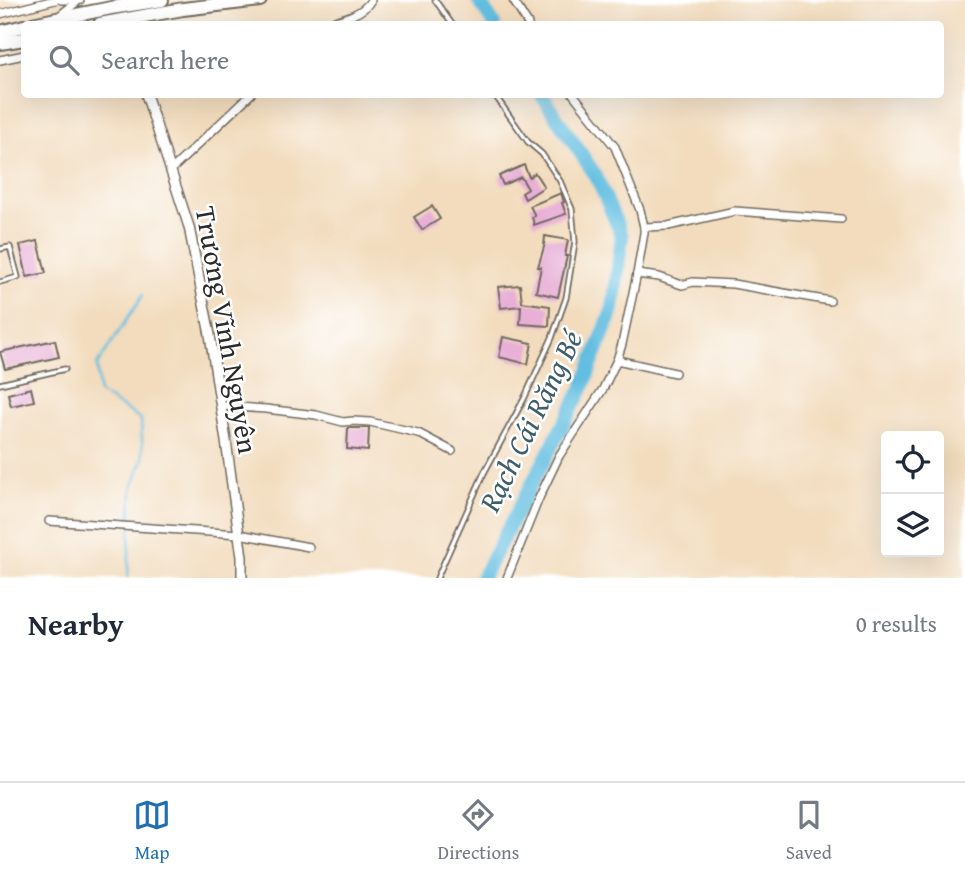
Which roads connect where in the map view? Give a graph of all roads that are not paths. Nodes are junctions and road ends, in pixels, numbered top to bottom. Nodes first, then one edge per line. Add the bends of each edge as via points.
1 (55, 0) edge
2 (61, 0) edge
3 (79, 0) edge
4 (371, 0) edge
5 (435, 0) edge
6 (513, 0) edge
7 (256, 1) edge
8 (109, 4) edge
9 (163, 6) edge
10 (0, 14) edge
11 (55, 19) junction
12 (46, 21) edge
13 (126, 21) edge
14 (333, 21) edge
15 (450, 21) edge
16 (526, 21) edge
17 (21, 27) edge
18 (0, 32) edge
19 (21, 40) edge
20 (0, 43) edge
21 (21, 56) edge
22 (0, 60) edge
23 (147, 98) edge
24 (247, 98) edge
25 (497, 98) edge
26 (576, 98) edge
27 (171, 170) junction
28 (841, 219) dead end
29 (644, 227) junction
30 (0, 249) edge
31 (637, 274) junction
32 (0, 282) edge
33 (830, 301) dead end
34 (617, 360) junction
35 (65, 369) dead end
36 (675, 373) dead end
37 (0, 384) edge
38 (220, 406) junction
39 (452, 451) dead end
40 (49, 521) dead end
41 (239, 534) junction
42 (309, 547) dead end
43 (242, 578) edge
44 (437, 578) edge
45 (507, 578) edge

1 - 10 street
2 - 3 street
3 - 11 street
4 - 14 street via 353,15
5 - 15 lane
6 - 16 street
7 - 9 highway
8 - 9 highway
8 - 11 highway
9 - 13 highway
11 - 12 highway
17 - 18 highway
19 - 20 highway
21 - 22 street
23 - 27 street, Trương Vĩnh Nguyên
24 - 27 street
25 - 44 lane via 560,181 572,209 574,252 566,298 552,338
26 - 29 street via 615,148
27 - 38 street, Trương Vĩnh Nguyên via 189,227
28 - 29 street via 735,211
29 - 31 street
30 - 32 lane via 10,247 18,277
31 - 33 street via 682,285 733,284
31 - 34 street
34 - 36 street
34 - 45 street via 559,456
35 - 37 lane
38 - 39 street via 370,422 418,433
38 - 41 street, Trương Vĩnh Nguyên
40 - 41 street
41 - 42 street
41 - 43 street, Trương Vĩnh Nguyên

